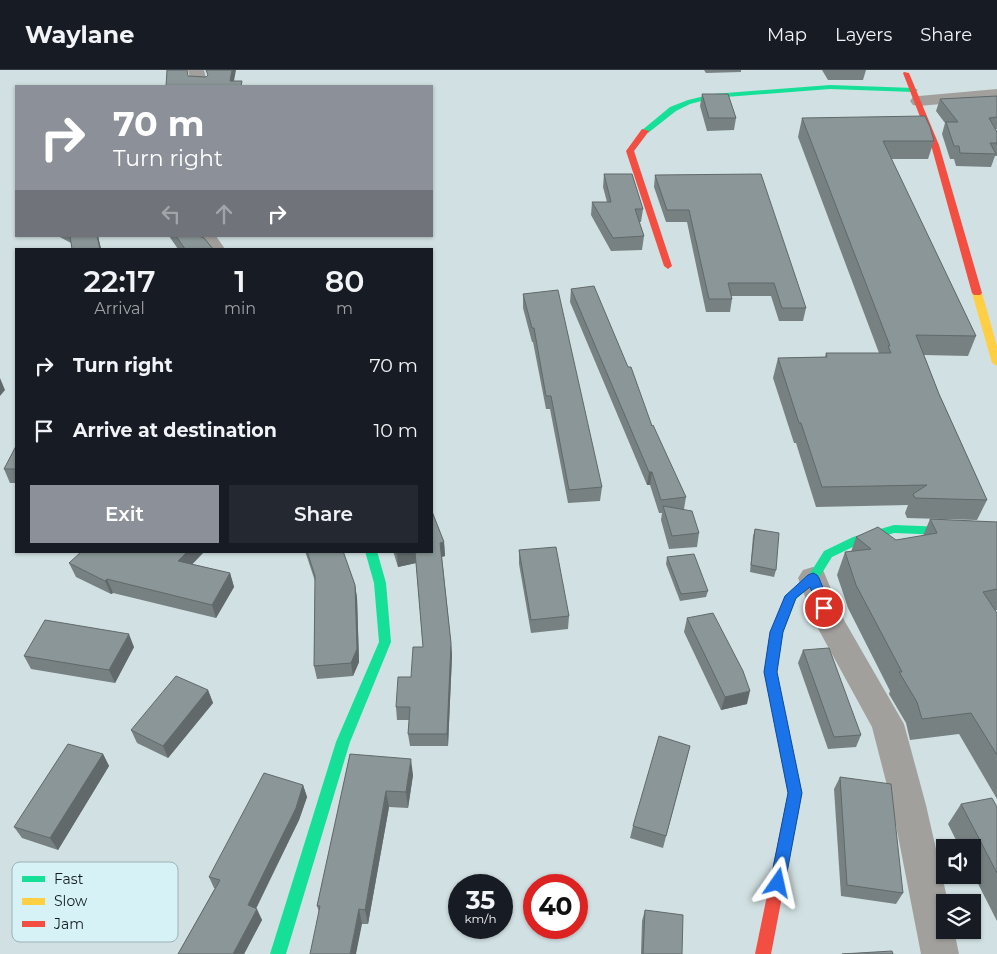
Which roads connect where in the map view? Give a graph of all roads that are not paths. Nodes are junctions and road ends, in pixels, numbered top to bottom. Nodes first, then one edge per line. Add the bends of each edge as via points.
1 (196, 70) edge
2 (905, 70) edge
3 (200, 85) edge
4 (997, 94) edge
5 (916, 96) junction
6 (206, 237) edge
7 (214, 248) edge
8 (668, 266) dead end
9 (997, 363) edge
10 (997, 533) edge
11 (372, 553) edge
12 (813, 578) junction
13 (278, 954) edge
14 (763, 954) edge
15 (940, 954) edge

1 - 3 street
2 - 5 street
4 - 5 street
5 - 8 street via 878,86 758,92 700,98 677,106 641,134 630,151
5 - 9 street via 935,145
6 - 7 street
10 - 12 street via 894,529 828,554
11 - 13 street via 380,583 385,642 342,742
12 - 14 street via 791,596 776,632 770,672 795,793
12 - 15 street via 830,623 888,724 909,805

